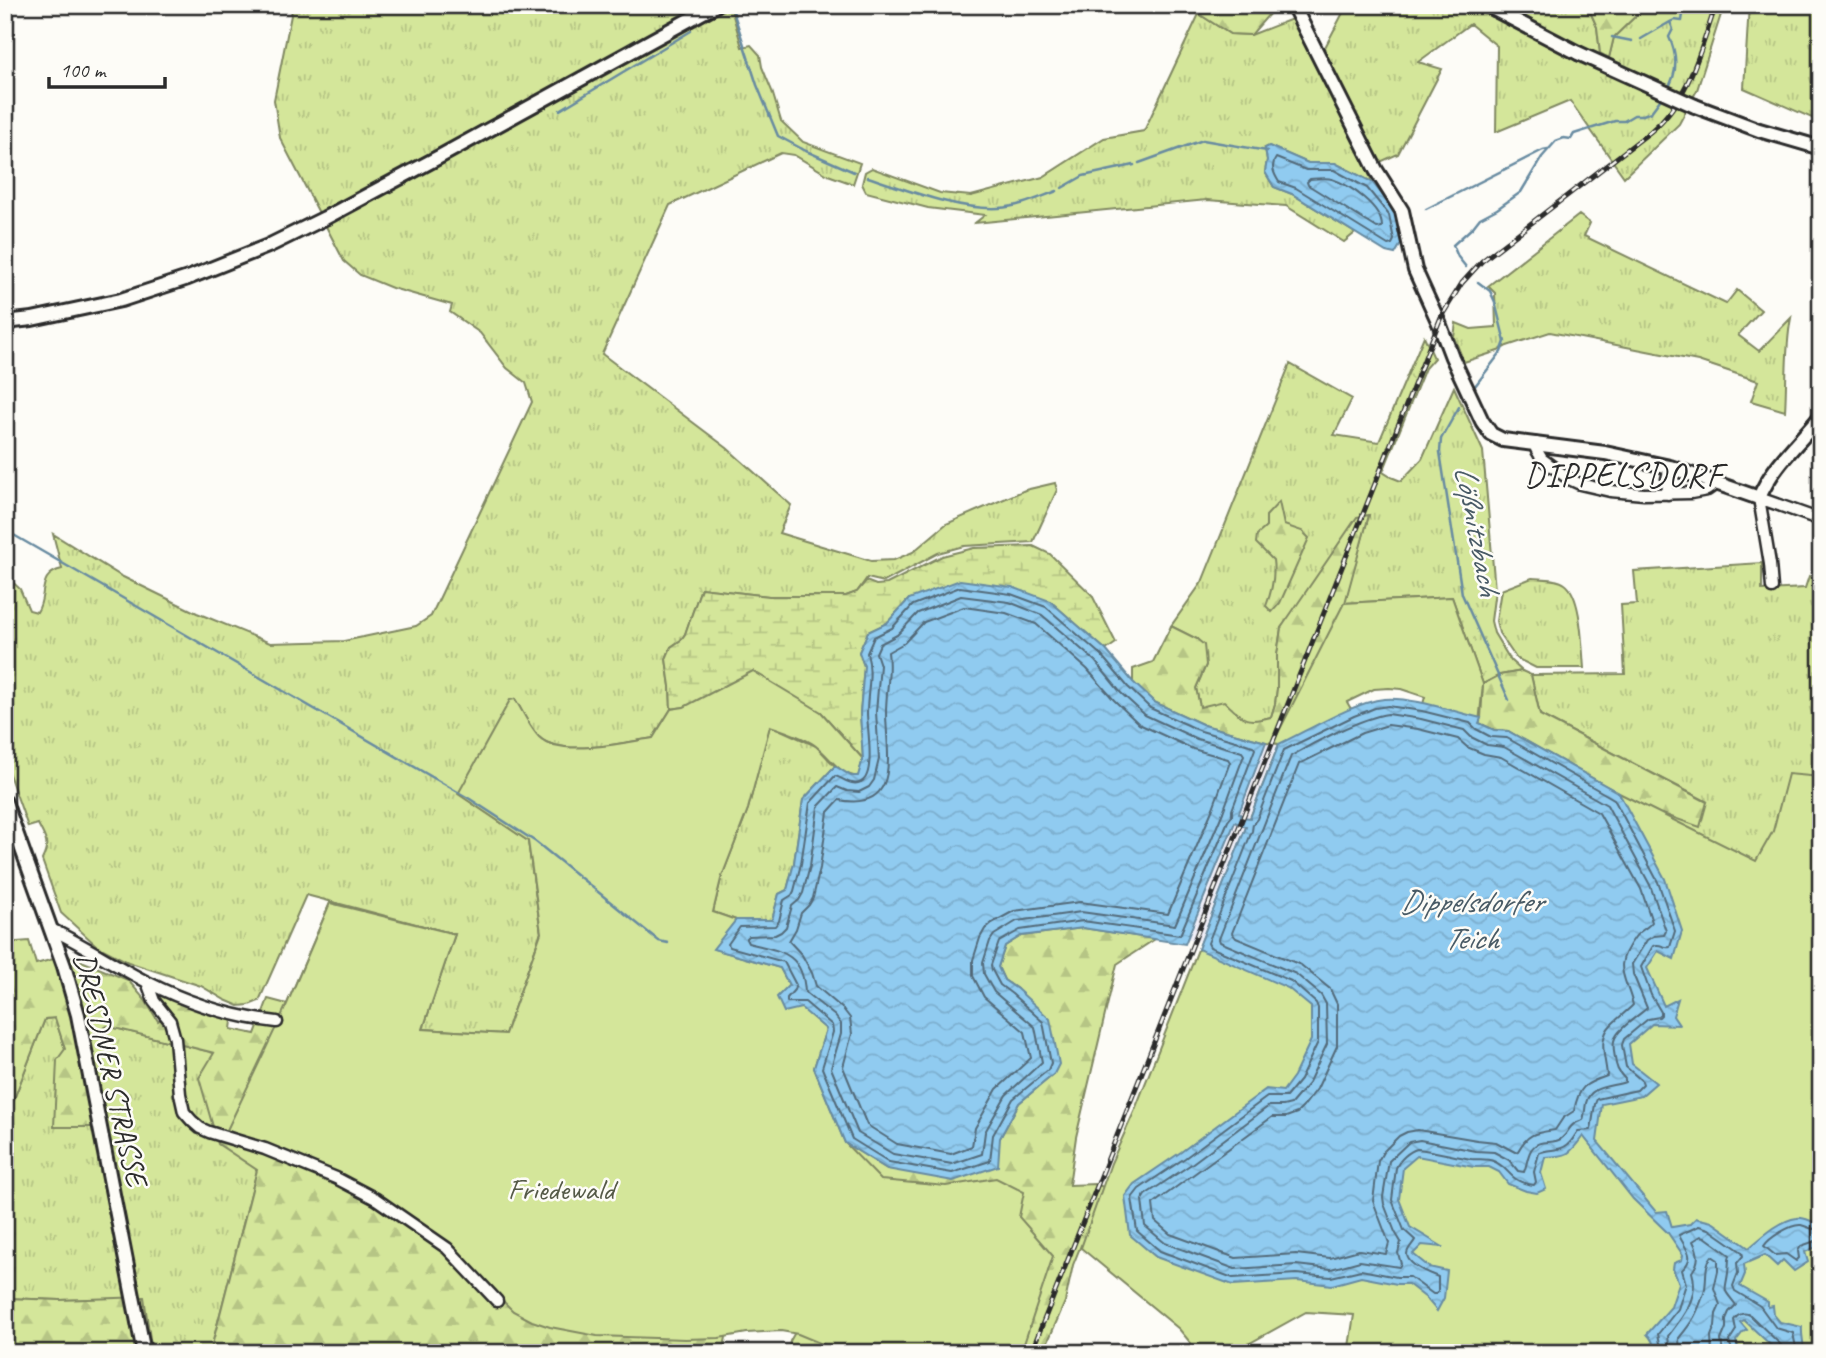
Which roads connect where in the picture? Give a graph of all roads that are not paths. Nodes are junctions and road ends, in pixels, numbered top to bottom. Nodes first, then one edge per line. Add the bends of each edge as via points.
1 (716, 5) edge
2 (1293, 5) edge
3 (1486, 5) edge
4 (1821, 148) edge
5 (5, 323) edge
6 (1821, 416) edge
7 (1536, 443) junction
8 (1670, 467) junction
9 (1717, 483) junction
10 (1668, 494) junction
11 (1759, 498) junction
12 (1821, 520) edge
13 (1772, 588) dead end
14 (5, 802) edge
15 (51, 929) junction
16 (147, 982) junction
17 (277, 1022) dead end
18 (497, 1301) dead end
19 (144, 1353) edge

1 - 5 main road via 325,218 236,259 98,305
2 - 7 main road via 1376,170 1402,211 1415,270 1482,421 1497,439
3 - 4 main road, bridge via 1695,106
6 - 11 main road via 1774,471
7 - 8 main road
7 - 10 street via 1542,458 1580,484 1628,494
8 - 9 main road
8 - 10 street
9 - 10 street via 1707,490
9 - 11 main road
11 - 12 street
11 - 13 street
14 - 15 main road, DRESDNER STRASSE
15 - 16 street
15 - 19 main road, DRESDNER STRASSE via 78,1015
16 - 17 street via 226,1013
16 - 18 street via 154,1001 170,1021 180,1094 191,1121 209,1132 336,1178 376,1199 447,1248

